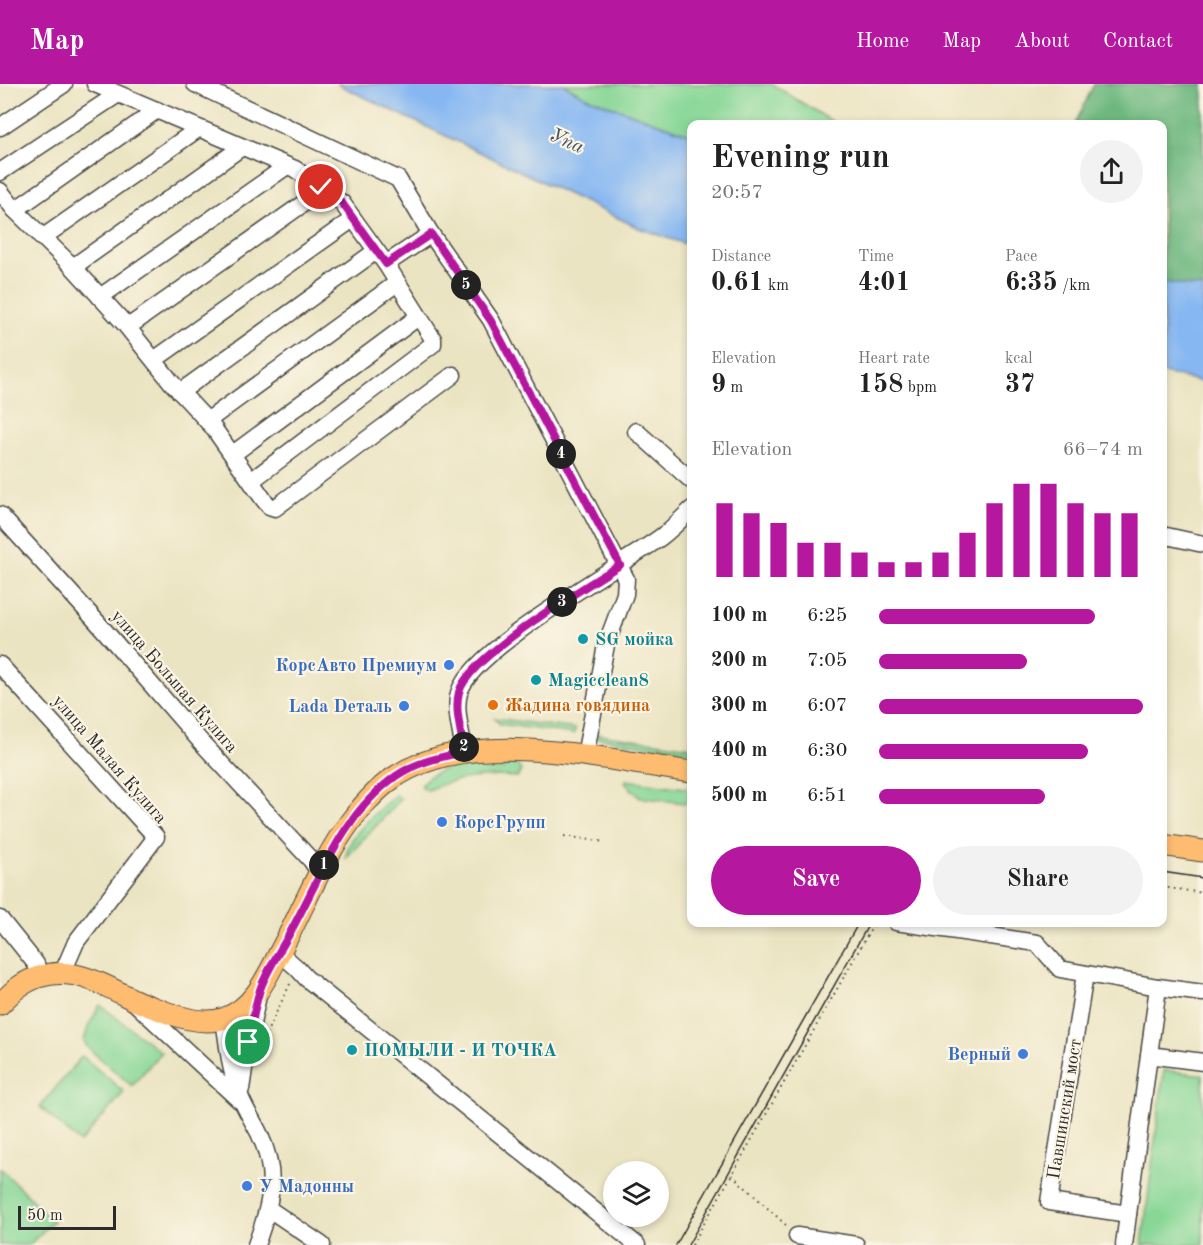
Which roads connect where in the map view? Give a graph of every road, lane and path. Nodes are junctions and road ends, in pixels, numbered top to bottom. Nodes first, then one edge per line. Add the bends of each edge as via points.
1 (64, 84) edge
2 (95, 84) edge
3 (195, 84) edge
4 (118, 94) junction
5 (157, 110) junction
6 (0, 127) edge
7 (198, 129) junction
8 (242, 147) junction
9 (287, 166) junction
10 (0, 172) edge
11 (324, 189) junction
12 (0, 191) edge
13 (15, 210) junction
14 (353, 219) junction
15 (431, 234) junction
16 (42, 238) junction
17 (381, 258) junction
18 (73, 267) junction
19 (397, 283) junction
20 (100, 297) junction
21 (418, 316) junction
22 (128, 327) junction
23 (154, 360) junction
24 (453, 375) dead end
25 (180, 392) junction
26 (207, 421) junction
27 (636, 431) dead end
28 (233, 454) junction
29 (687, 476) edge
30 (252, 481) junction
31 (687, 514) edge
32 (0, 515) edge
33 (1167, 536) edge
34 (1203, 544) edge
35 (620, 565) junction
36 (0, 665) edge
37 (464, 752) junction
38 (585, 756) junction
39 (687, 767) edge
40 (564, 836) dead end
41 (605, 842) dead end
42 (1167, 846) edge
43 (1203, 851) edge
44 (320, 873) junction
45 (1167, 888) edge
46 (1203, 893) edge
47 (0, 919) edge
48 (872, 927) edge
49 (930, 927) edge
50 (280, 953) junction
51 (63, 972) junction
52 (1085, 974) junction
53 (40, 976) junction
54 (1158, 987) junction
55 (259, 991) junction
56 (1203, 993) edge
57 (130, 998) junction
58 (0, 1004) edge
59 (224, 1019) junction
60 (1149, 1055) junction
61 (1203, 1062) edge
62 (242, 1102) junction
63 (732, 1175) junction
64 (269, 1209) junction
65 (1128, 1214) junction
66 (797, 1236) joint
67 (256, 1245) edge
68 (322, 1245) edge
69 (637, 1245) edge
70 (692, 1245) edge
71 (856, 1245) edge
72 (1124, 1245) edge

1 - 6 street
2 - 4 street
3 - 15 street via 398,179
4 - 5 street
4 - 10 street
5 - 7 street
5 - 13 street
7 - 8 street
7 - 16 street
8 - 9 street
8 - 18 street
9 - 11 street
9 - 20 street
11 - 14 street via 342,203
11 - 22 street
12 - 13 street
13 - 16 street
14 - 17 street
14 - 23 street
15 - 17 street
15 - 35 street via 491,321
16 - 18 street
17 - 19 street
17 - 25 street
18 - 20 street
19 - 21 street
19 - 26 street
20 - 22 street
21 - 28 street
21 - 30 street via 433,344
22 - 23 street
23 - 25 street
24 - 30 street via 275,508 269,506
25 - 26 street
26 - 28 street
27 - 29 street
28 - 30 street
31 - 35 street
32 - 44 street, улица Большая Кулига
33 - 34 street
35 - 37 street via 536,619 478,664 464,680 457,708
35 - 38 street via 626,579 625,594 606,645
36 - 51 street, улица Малая Кулига via 156,837 76,942
37 - 38 main road via 504,748
37 - 44 main road via 428,760 398,775 374,795 339,838
38 - 39 main road
40 - 41 path
42 - 43 main road
44 - 50 main road
45 - 46 path
47 - 53 street via 36,964
48 - 63 path
49 - 52 street via 1037,943 1060,969
50 - 55 main road
50 - 69 street
51 - 53 main road
51 - 57 main road via 99,982
52 - 54 street
52 - 65 street, Павшинский мост via 1049,1202
53 - 58 main road via 19,986
54 - 56 street
54 - 60 street
55 - 59 main road via 239,1011
55 - 62 street via 245,1059
57 - 59 main road via 184,1019
57 - 62 street
59 - 62 street
60 - 61 street
60 - 65 street
62 - 64 street via 270,1162
63 - 66 path
63 - 70 path
64 - 67 street
64 - 68 street
65 - 72 street
66 - 71 street

